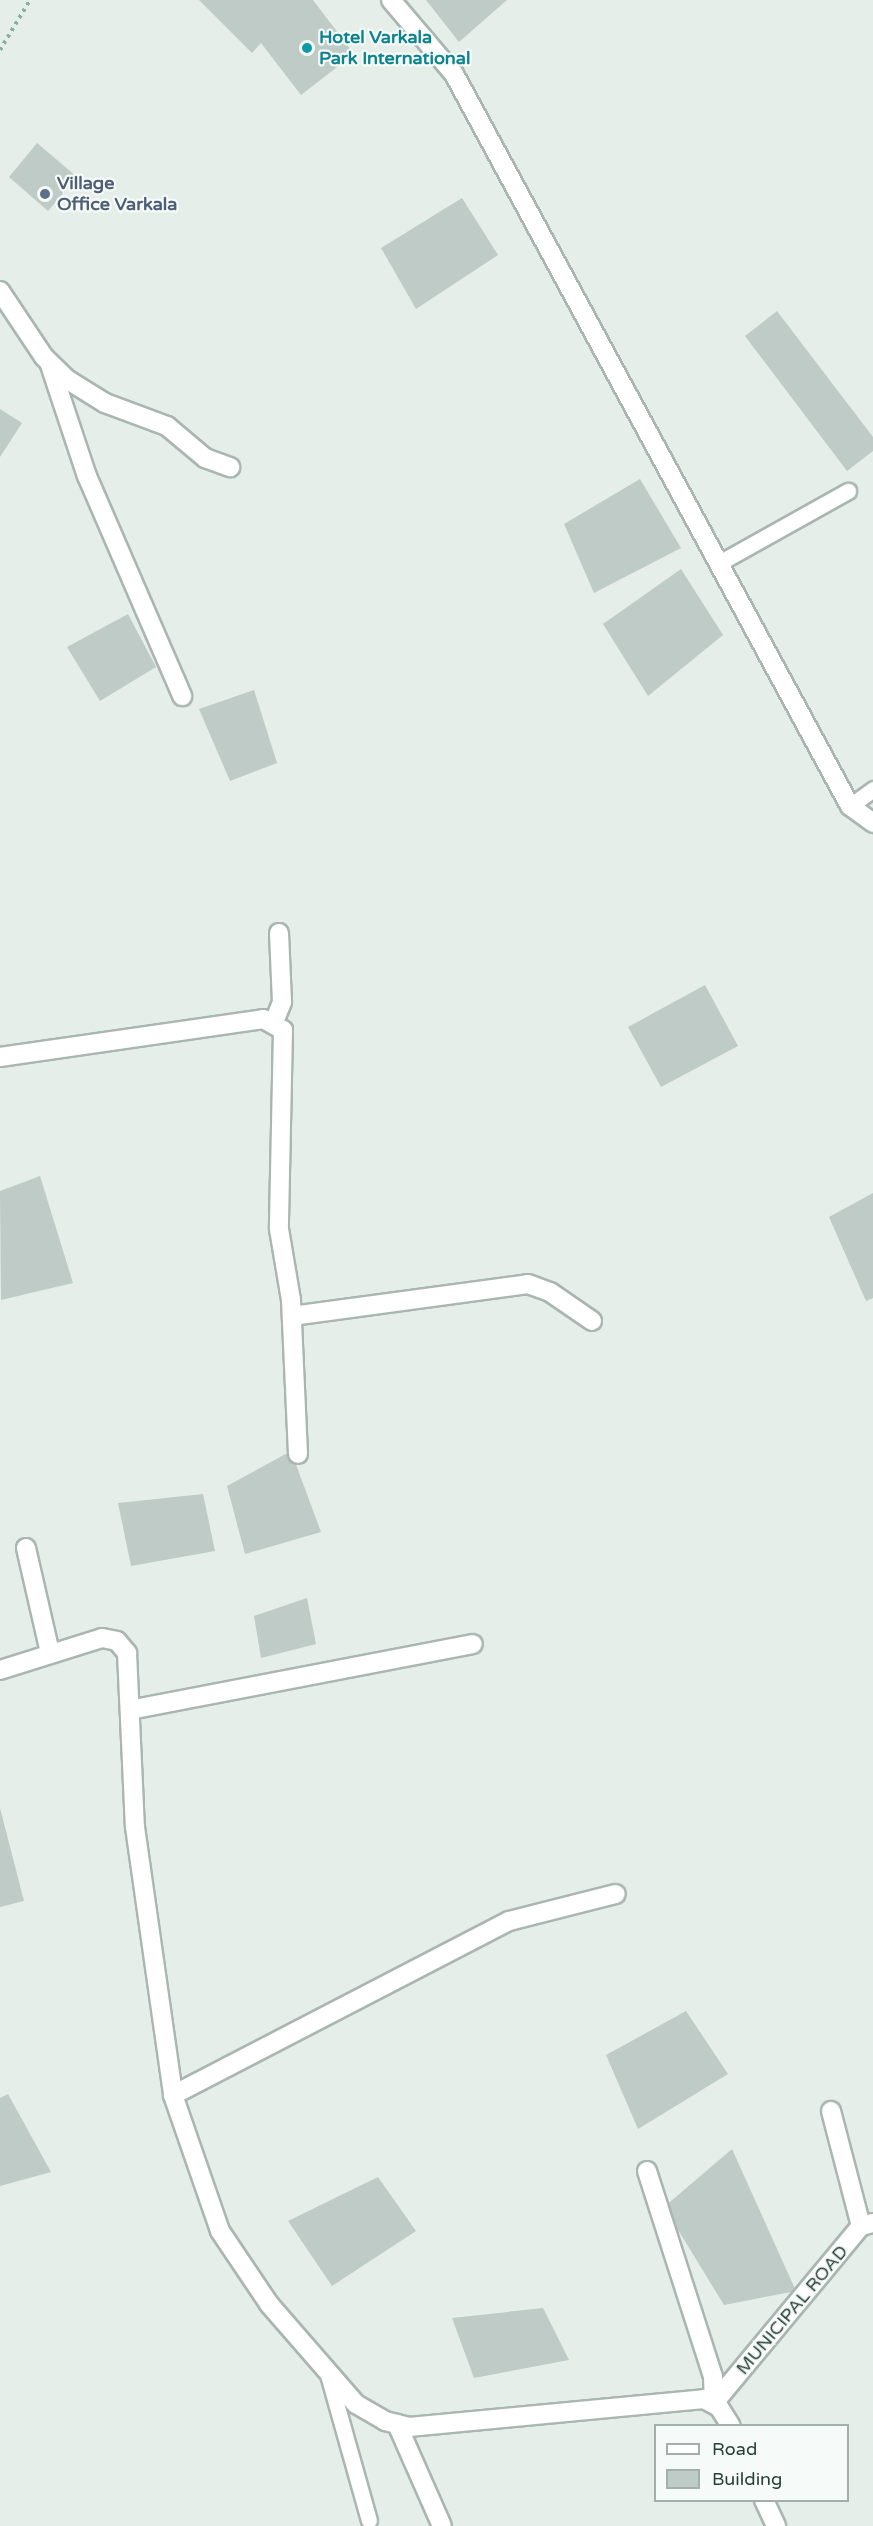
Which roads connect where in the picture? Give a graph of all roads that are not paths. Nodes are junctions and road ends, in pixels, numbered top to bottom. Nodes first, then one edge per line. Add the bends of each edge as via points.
1 (391, 0) edge
2 (0, 291) edge
3 (49, 363) junction
4 (230, 467) dead end
5 (848, 491) dead end
6 (719, 563) junction
7 (182, 696) dead end
8 (873, 789) edge
9 (850, 806) junction
10 (873, 823) edge
11 (279, 933) dead end
12 (274, 1022) junction
13 (0, 1057) edge
14 (292, 1316) junction
15 (592, 1322) dead end
16 (298, 1454) dead end
17 (26, 1548) dead end
18 (473, 1644) dead end
19 (50, 1653) junction
20 (0, 1670) edge
21 (130, 1710) junction
22 (616, 1894) dead end
23 (173, 2095) junction
24 (831, 2110) dead end
25 (647, 2171) dead end
26 (867, 2224) edge
27 (326, 2368) junction
28 (714, 2403) junction
29 (397, 2424) junction
30 (730, 2424) edge
31 (765, 2502) edge
32 (369, 2520) dead end
33 (442, 2526) edge
34 (776, 2526) edge

1 - 6 street via 454,74
2 - 3 street
3 - 4 street via 81,390 167,426 205,458
3 - 7 street via 87,476
5 - 6 lane
6 - 9 street
8 - 9 lane
9 - 10 street
11 - 12 street via 282,1002
12 - 13 street via 133,1034
12 - 14 street via 284,1033 279,1229
14 - 15 street via 528,1284 550,1292
14 - 16 street
17 - 19 street
18 - 21 street
19 - 20 street
19 - 21 street via 102,1638 117,1641 128,1659
21 - 23 street via 135,1827
22 - 23 street via 509,1921
23 - 27 street via 220,2231 269,2304
24 - 26 street
25 - 28 street via 713,2376
26 - 28 street, MUNICIPAL ROAD
27 - 29 street via 366,2412
27 - 32 lane
28 - 29 street via 692,2399 515,2419
28 - 30 street
29 - 33 street
31 - 34 street

